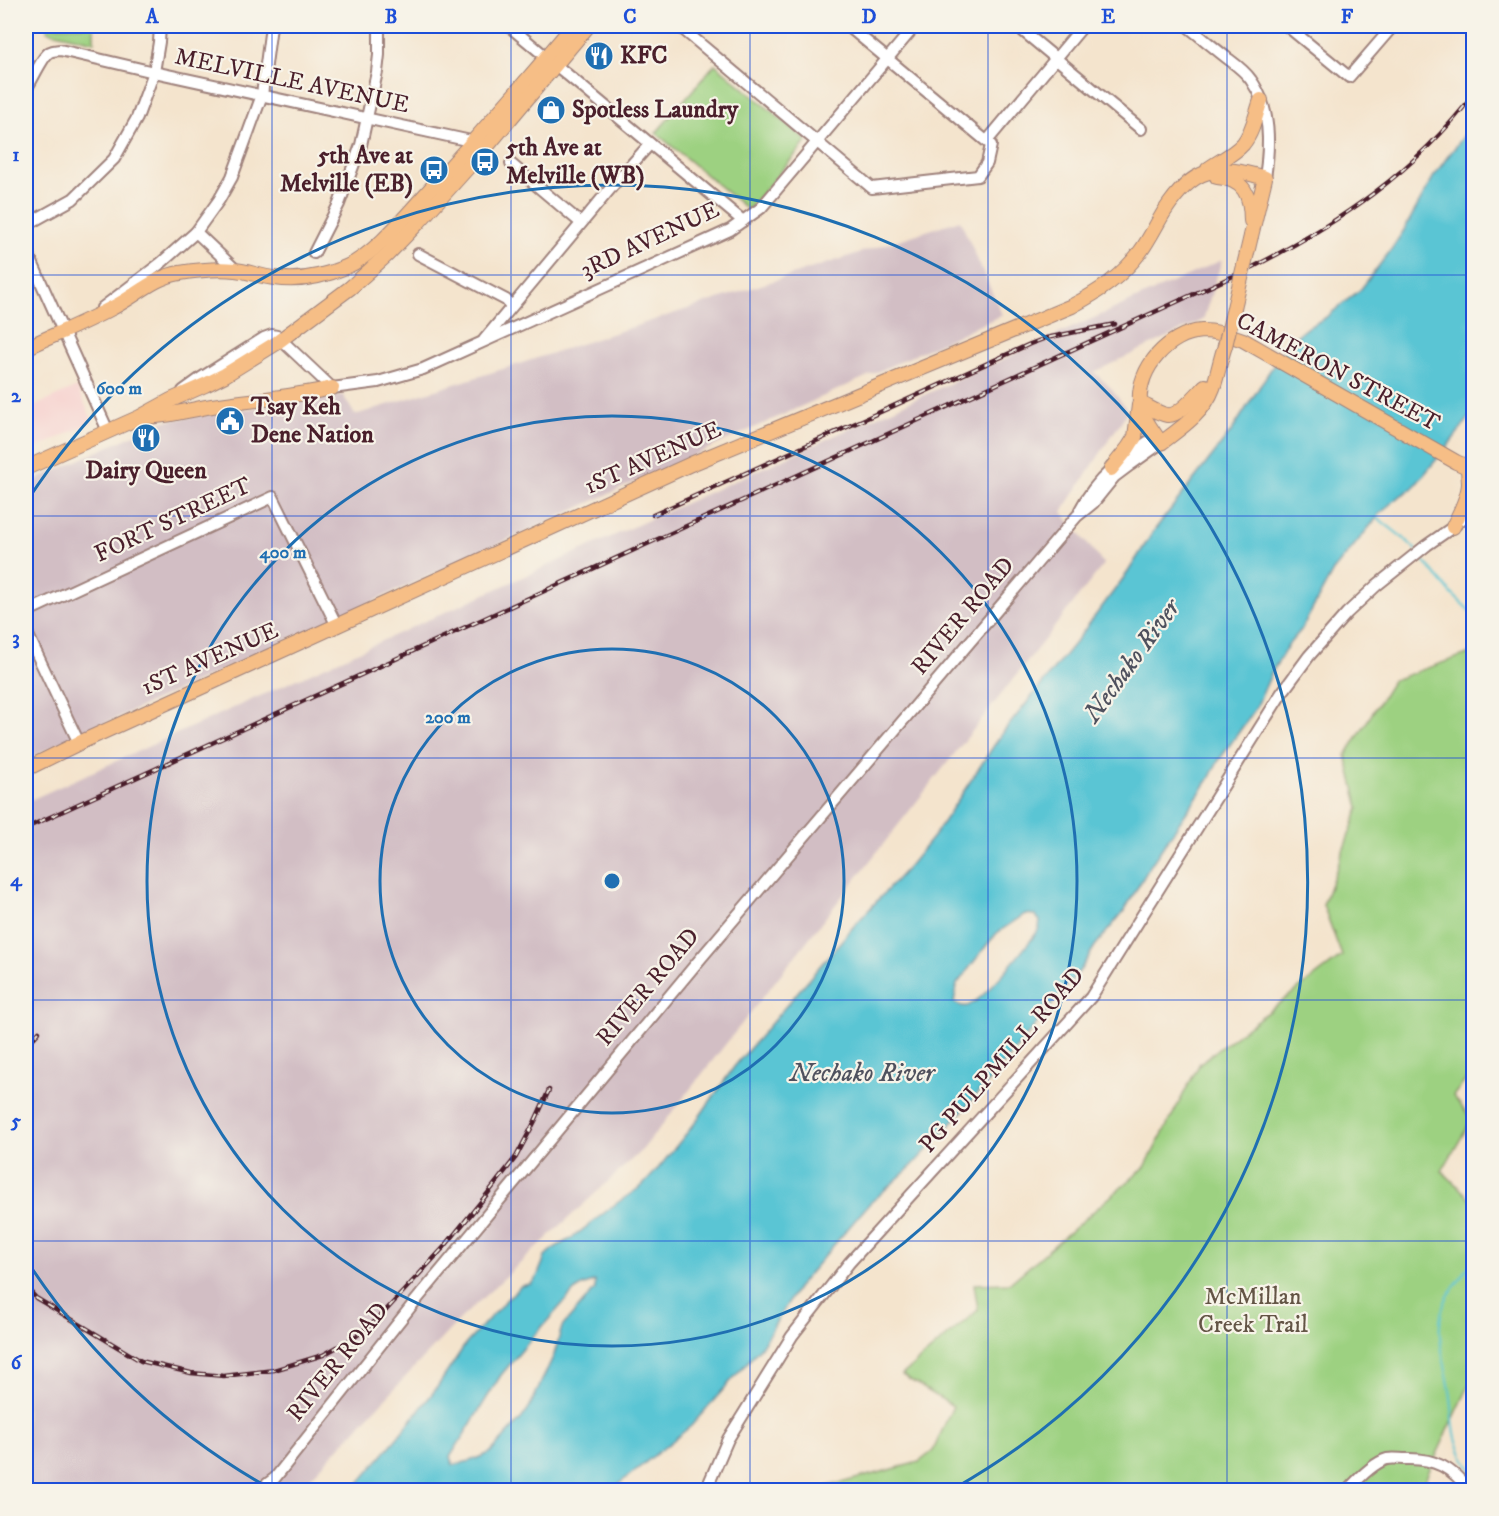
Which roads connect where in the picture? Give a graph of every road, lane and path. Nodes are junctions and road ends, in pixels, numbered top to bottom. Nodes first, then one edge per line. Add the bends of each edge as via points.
1 (160, 26) edge
2 (271, 26) edge
3 (379, 26) edge
4 (509, 26) edge
5 (573, 26) edge
6 (588, 26) edge
7 (679, 26) edge
8 (848, 26) edge
9 (915, 26) edge
10 (1017, 26) edge
11 (1083, 26) edge
12 (1187, 26) edge
13 (1287, 26) edge
14 (1393, 26) edge
15 (887, 58) junction
16 (1056, 58) junction
17 (551, 60) junction
18 (154, 72) junction
19 (26, 89) edge
20 (262, 95) junction
21 (1261, 100) junction
22 (366, 118) junction
23 (1141, 129) dead end
24 (474, 141) junction
25 (987, 141) junction
26 (817, 142) junction
27 (489, 144) junction
28 (650, 144) junction
29 (511, 164) dead end
30 (1196, 177) junction
31 (1266, 178) junction
32 (743, 221) junction
33 (581, 223) junction
34 (26, 225) edge
35 (196, 232) junction
36 (1251, 236) junction
37 (26, 249) edge
38 (314, 254) dead end
39 (418, 254) dead end
40 (236, 270) junction
41 (511, 306) junction
42 (89, 319) junction
43 (63, 331) junction
44 (281, 340) junction
45 (481, 343) junction
46 (26, 348) edge
47 (1220, 362) junction
48 (1205, 386) junction
49 (333, 388) junction
50 (1140, 403) junction
51 (140, 417) junction
52 (108, 431) junction
53 (1159, 440) junction
54 (26, 468) edge
55 (1111, 469) junction
56 (1468, 469) edge
57 (1473, 508) edge
58 (1077, 516) junction
59 (1473, 519) edge
60 (1453, 527) junction
61 (26, 612) edge
62 (337, 626) junction
63 (26, 631) edge
64 (79, 743) junction
65 (26, 769) edge
66 (259, 1491) edge
67 (706, 1491) edge
68 (1348, 1491) edge
69 (1468, 1491) edge

1 - 18 street
2 - 20 street
3 - 22 street via 377,72
4 - 17 street
5 - 17 main road
6 - 17 main road
7 - 26 street
8 - 15 street
9 - 15 street, 3RD AVENUE
10 - 16 street
11 - 16 street
12 - 21 street via 1238,66
13 - 14 street via 1349,77
15 - 25 street
15 - 26 street, 3RD AVENUE
16 - 23 street
16 - 25 street
17 - 24 main road
17 - 27 main road
17 - 28 street
18 - 19 street, MELVILLE AVENUE via 51,51
18 - 20 street, MELVILLE AVENUE
18 - 34 street via 137,118 114,159 73,199
20 - 22 street, MELVILLE AVENUE
20 - 35 street via 232,177
21 - 30 main road via 1243,144
21 - 31 street via 1268,127
22 - 24 street, MELVILLE AVENUE
22 - 38 street via 361,145 339,204
24 - 27 street, MELVILLE AVENUE
24 - 40 main road via 396,227 349,266 297,279 275,279
25 - 26 street via 991,145 987,163 978,176 872,188
26 - 32 street, 3RD AVENUE via 760,208
27 - 44 main road via 388,254
28 - 32 street
28 - 33 street
29 - 33 street
30 - 31 main road, 1ST AVENUE via 1222,169
30 - 36 main road via 1220,176 1235,180 1246,190 1251,207
30 - 62 main road, 1ST AVENUE via 1176,195 1123,272 1100,291 1072,306 691,464
31 - 36 main road, RIVER ROAD
32 - 45 street, 3RD AVENUE
33 - 41 street
35 - 40 street
35 - 42 street
36 - 47 main road, RIVER ROAD, bridge
37 - 43 street
39 - 41 street
40 - 42 main road via 208,269 162,278
41 - 45 street
42 - 43 main road
43 - 46 main road
43 - 52 street
44 - 49 street
44 - 51 main road via 225,375
45 - 49 street, 3RD AVENUE via 402,376
47 - 48 main road, RIVER ROAD
47 - 53 main road, RIVER ROAD via 1203,406 1183,427
48 - 50 main road via 1173,414
48 - 53 main road, RIVER ROAD
49 - 51 main road
50 - 53 main road
50 - 55 main road, CAMERON STREET via 1135,437
50 - 56 main road, CAMERON STREET via 1145,373 1167,346 1200,331 1218,332 1243,340
51 - 52 main road
52 - 54 main road
53 - 55 street, RIVER ROAD
53 - 58 street, RIVER ROAD via 1114,477
55 - 58 street, RIVER ROAD via 1086,498
56 - 60 main road via 1467,492
57 - 60 street
58 - 66 street, RIVER ROAD via 678,986 275,1478
59 - 60 street
60 - 67 street, PG PULPMILL ROAD via 1377,585 1303,663 1091,998 849,1263 792,1336 728,1439
61 - 62 street, FORT STREET via 273,497
62 - 64 main road, 1ST AVENUE
63 - 64 street
64 - 65 main road, 1ST AVENUE
68 - 69 street via 1363,1474 1386,1460 1421,1458 1439,1463 1460,1479

